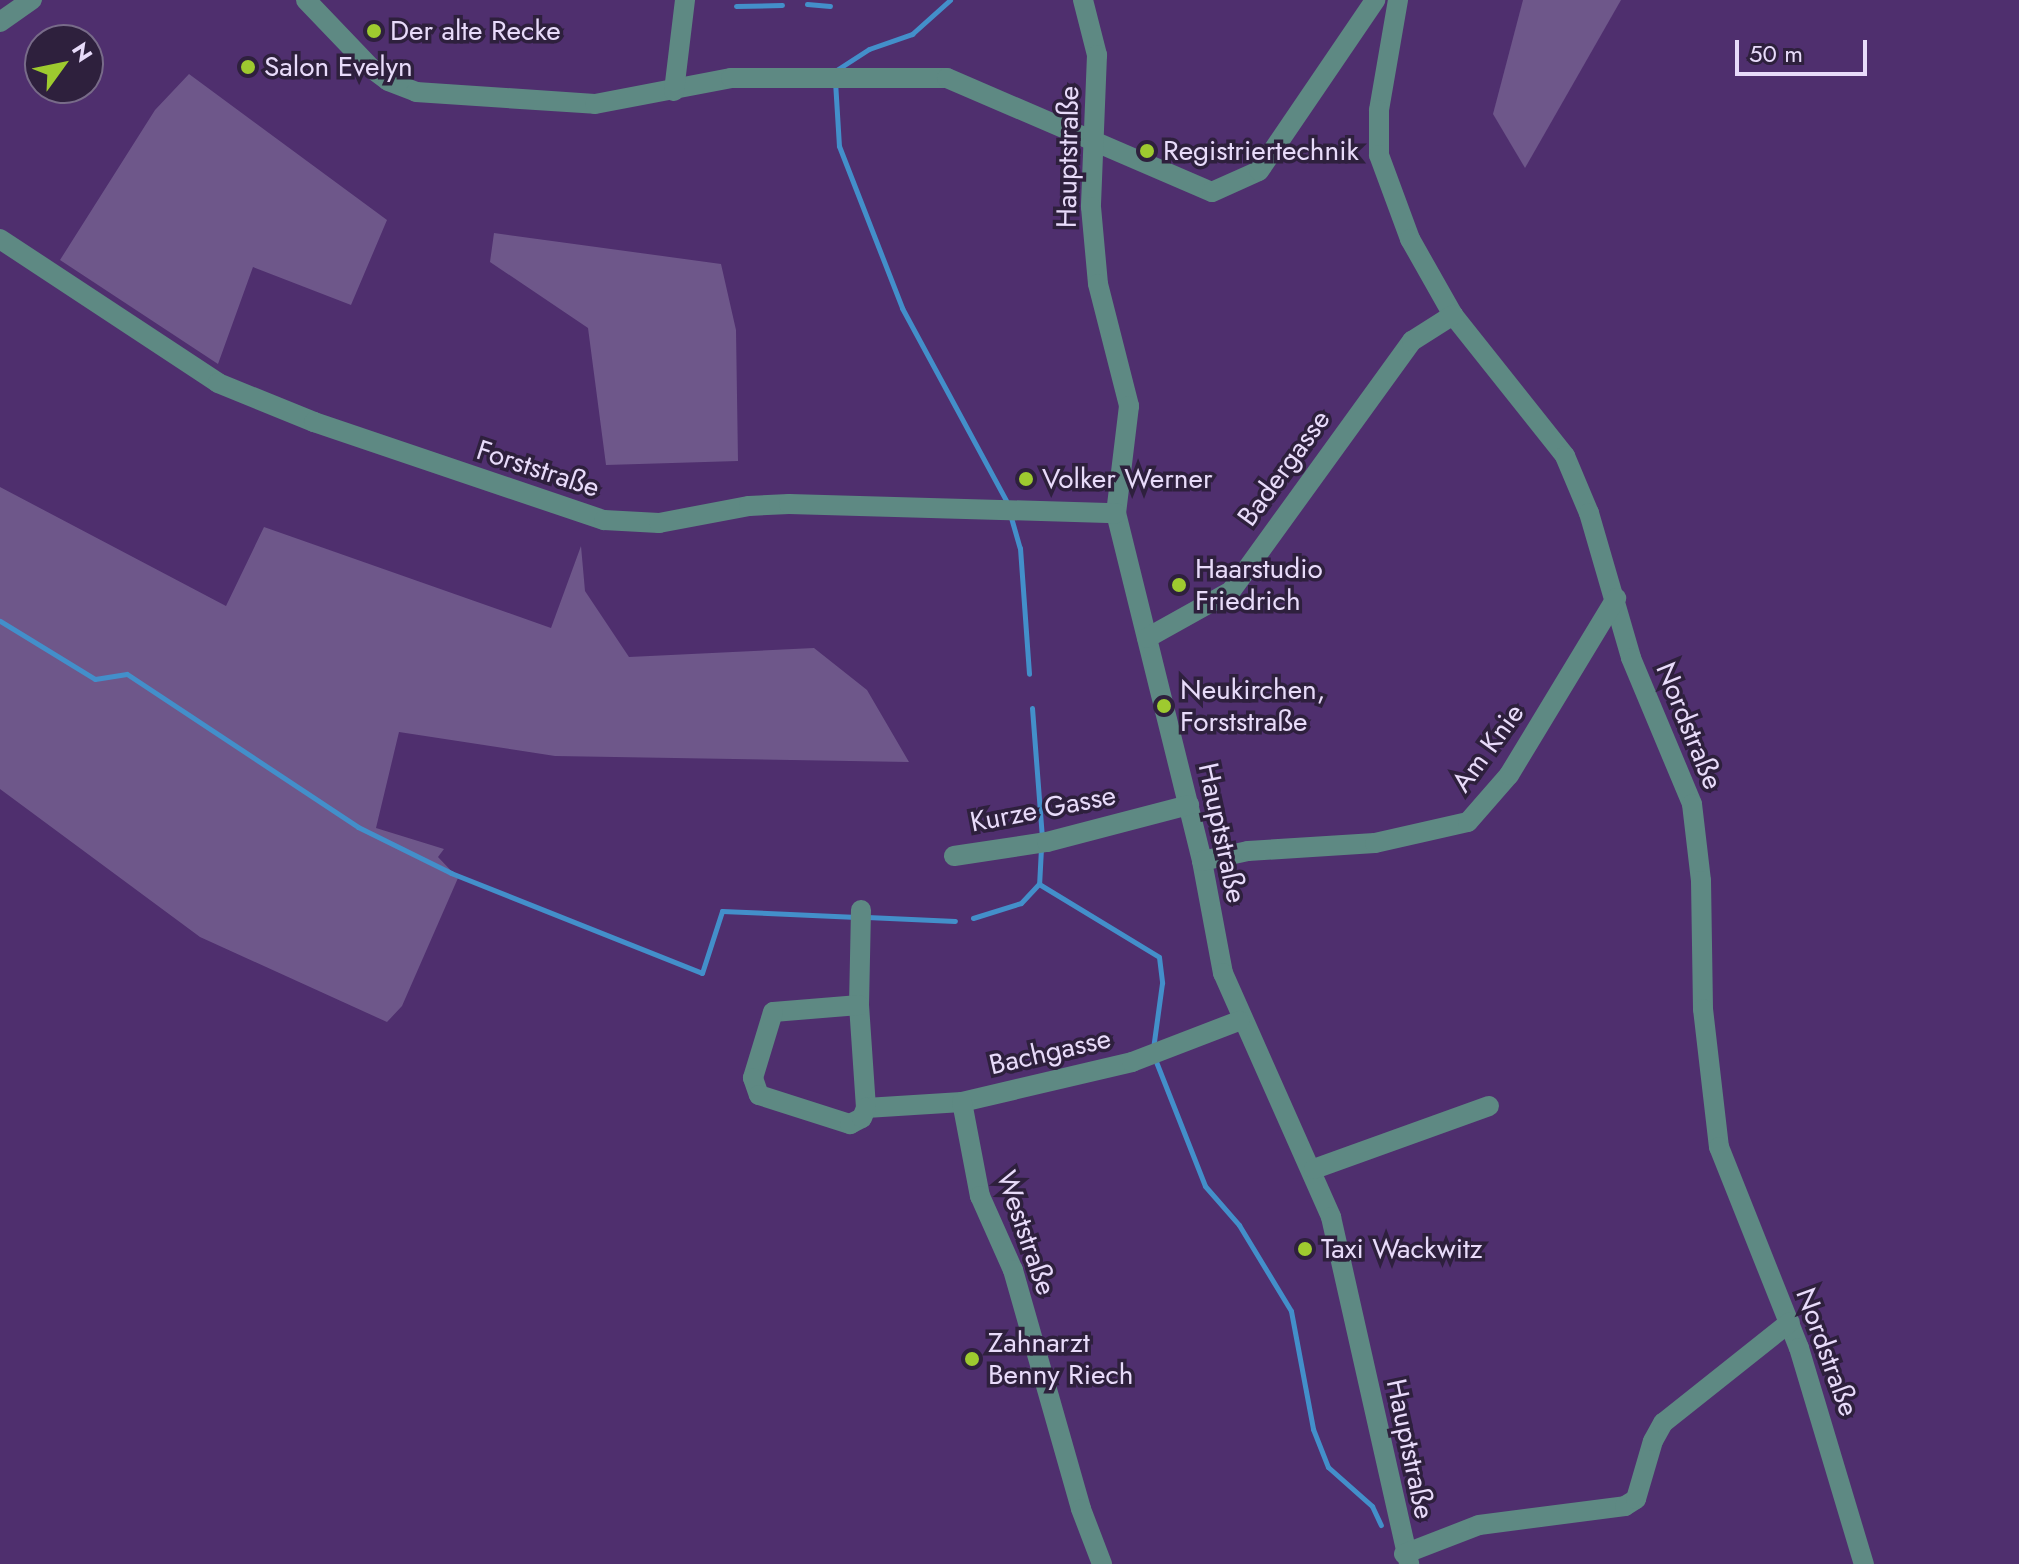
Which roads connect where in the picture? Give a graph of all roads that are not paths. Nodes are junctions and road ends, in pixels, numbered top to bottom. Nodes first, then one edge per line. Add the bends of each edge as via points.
1 (32, 0) edge
2 (306, 0) edge
3 (685, 0) edge
4 (1083, 0) edge
5 (1375, 0) edge
6 (1398, 0) edge
7 (0, 22) edge
8 (674, 91) junction
9 (1092, 139) junction
10 (0, 239) edge
11 (1453, 315) junction
12 (1116, 513) junction
13 (1616, 598) junction
14 (1147, 638) junction
15 (1189, 805) junction
16 (954, 856) dead end
17 (1202, 861) junction
18 (861, 919) dead end
19 (859, 1005) junction
20 (1239, 1021) junction
21 (962, 1102) junction
22 (1489, 1106) dead end
23 (866, 1108) junction
24 (1314, 1169) junction
25 (1790, 1322) junction
26 (1406, 1559) edge
27 (1102, 1564) edge
28 (1864, 1564) edge

1 - 7 street
2 - 8 street via 371,68 416,92 595,104
3 - 8 street
4 - 9 street, Hauptstraße via 1097,55 1099,97
5 - 9 street via 1259,171 1244,182 1212,192 1196,188
6 - 11 street, Nordstraße via 1381,94 1379,155 1410,239
8 - 9 street via 731,78 947,78
9 - 12 street, Hauptstraße via 1098,284 1129,406
10 - 12 street, Forststraße via 218,383 548,505 604,520 659,523 769,504
11 - 13 street, Nordstraße via 1565,456
11 - 14 street, Badergasse via 1412,341 1231,591
12 - 14 street, Hauptstraße
13 - 17 street, Am Knie via 1509,775 1468,822 1375,843 1248,851
13 - 25 street, Nordstraße via 1631,658 1692,804 1701,881 1703,1009 1719,1147
14 - 15 street, Hauptstraße
15 - 16 street, Kurze Gasse via 1041,843
15 - 17 street, Hauptstraße
17 - 20 street, Hauptstraße via 1223,973
18 - 19 street
19 - 23 street
19 - 23 street, Bachgasse via 773,1012 767,1017 753,1088 759,1095 850,1124 862,1118
20 - 21 street, Bachgasse via 1154,1056
20 - 24 street, Hauptstraße
21 - 23 street, Bachgasse
21 - 27 street, Weststraße via 980,1196 1013,1270
22 - 24 street
24 - 26 street, Hauptstraße via 1331,1217 1376,1405
25 - 26 street via 1663,1423 1636,1499 1625,1506 1479,1525
25 - 28 street, Nordstraße via 1845,1488

